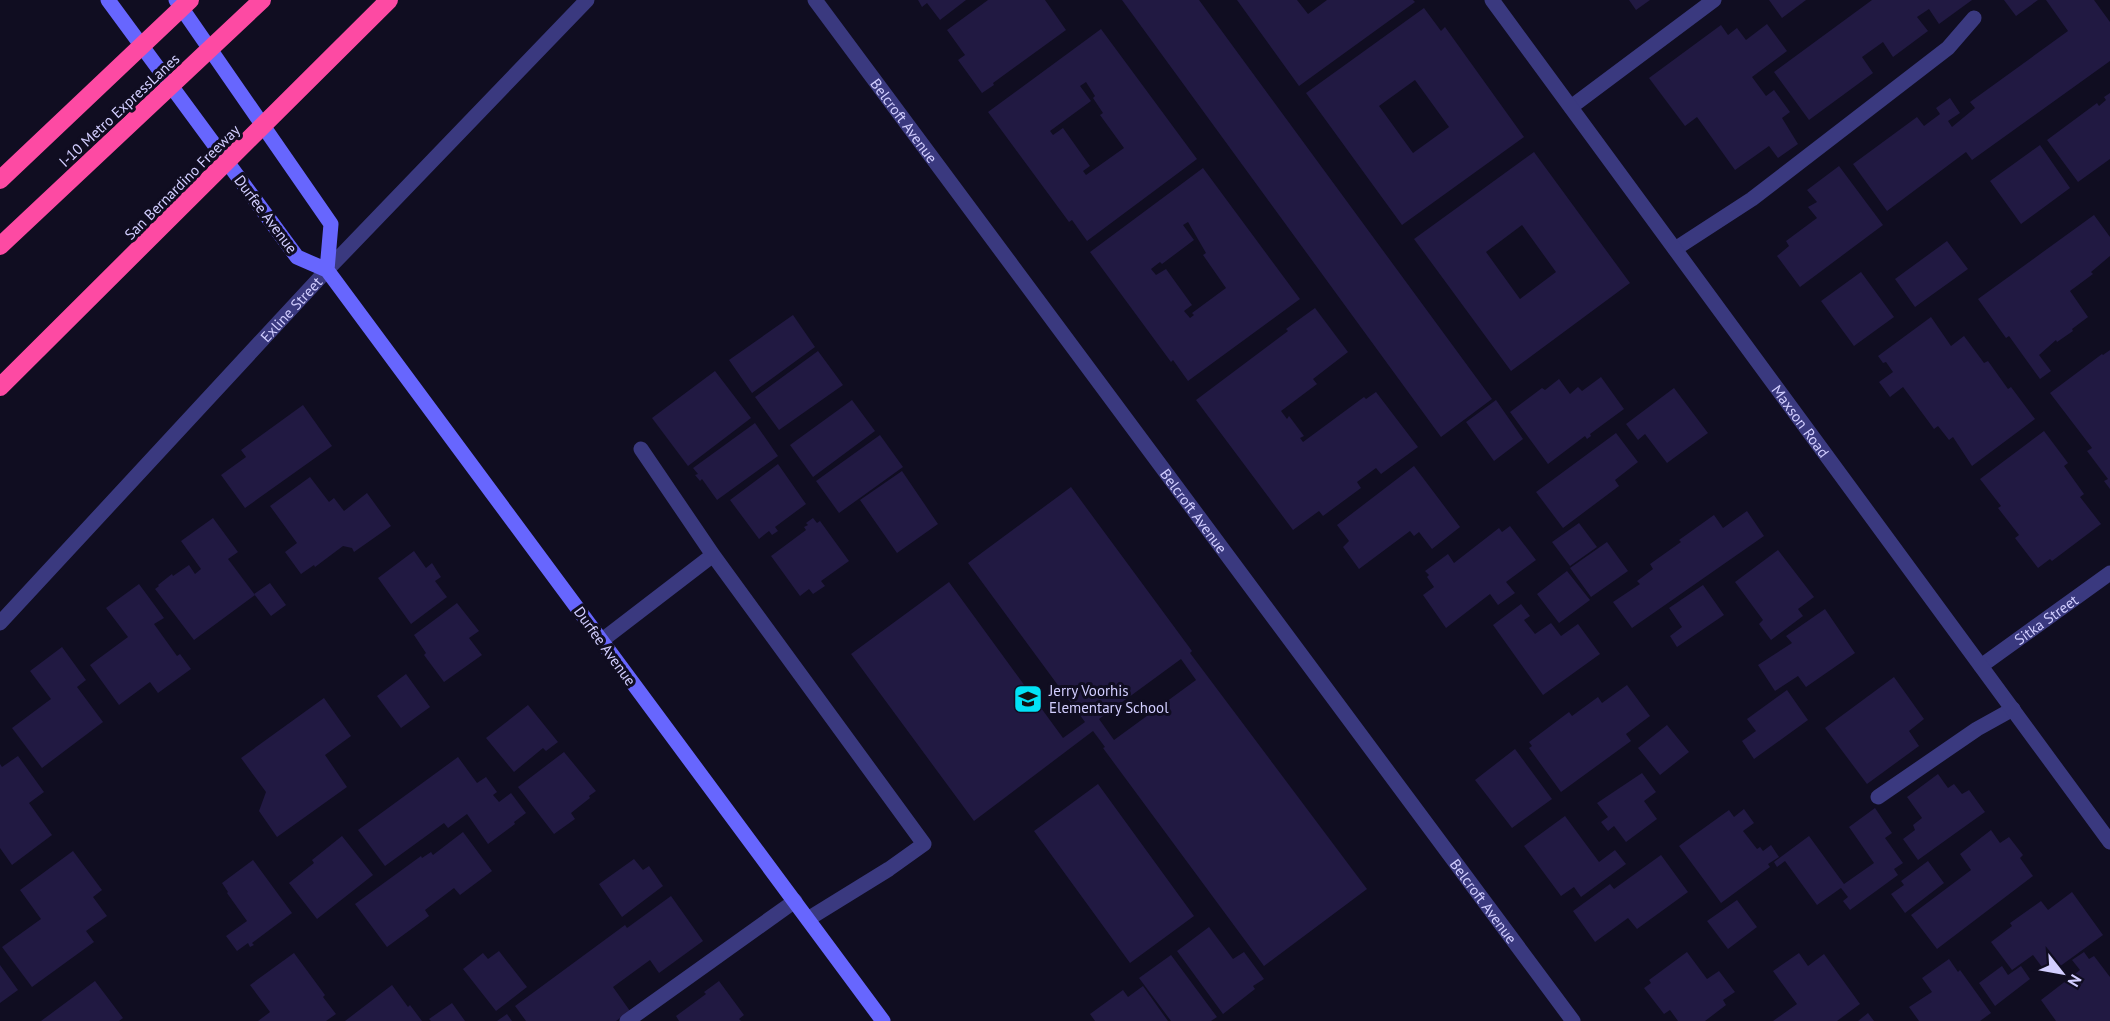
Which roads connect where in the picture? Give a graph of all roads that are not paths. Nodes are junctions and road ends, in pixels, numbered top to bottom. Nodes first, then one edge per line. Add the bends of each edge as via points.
1 (108, 0) edge
2 (176, 0) edge
3 (190, 0) edge
4 (262, 0) edge
5 (389, 0) edge
6 (587, 0) edge
7 (815, 0) edge
8 (1492, 0) edge
9 (1714, 0) edge
10 (1974, 18) dead end
11 (1571, 107) junction
12 (0, 180) edge
13 (0, 246) edge
14 (1675, 249) junction
15 (327, 270) junction
16 (0, 387) edge
17 (641, 449) dead end
18 (713, 555) junction
19 (2110, 573) edge
20 (0, 623) edge
21 (601, 641) junction
22 (1981, 666) junction
23 (2013, 710) junction
24 (1878, 797) dead end
25 (2110, 842) edge
26 (795, 901) junction
27 (808, 919) junction
28 (627, 1021) edge
29 (883, 1021) edge
30 (1573, 1021) edge

1 - 15 main road, Durfee Avenue via 297,257
2 - 15 main road via 331,224
3 - 12 highway
4 - 13 highway, I-10 Metro ExpressLanes
5 - 16 highway, San Bernardino Freeway
6 - 15 street, Exline Street
7 - 30 street, Belcroft Avenue
8 - 11 street, Maxson Road
9 - 11 street
10 - 14 street via 1948,48 1752,200
11 - 14 street, Maxson Road
14 - 22 street, Maxson Road
15 - 20 street, Exline Street
15 - 21 main road, Durfee Avenue
17 - 18 street
18 - 21 street
18 - 27 street via 924,844
19 - 22 street, Sitka Street
21 - 26 main road, Durfee Avenue
22 - 23 street, Maxson Road
23 - 24 street via 1977,729
23 - 25 street, Maxson Road
26 - 27 main road, Durfee Avenue
26 - 28 street
27 - 29 main road, Durfee Avenue

